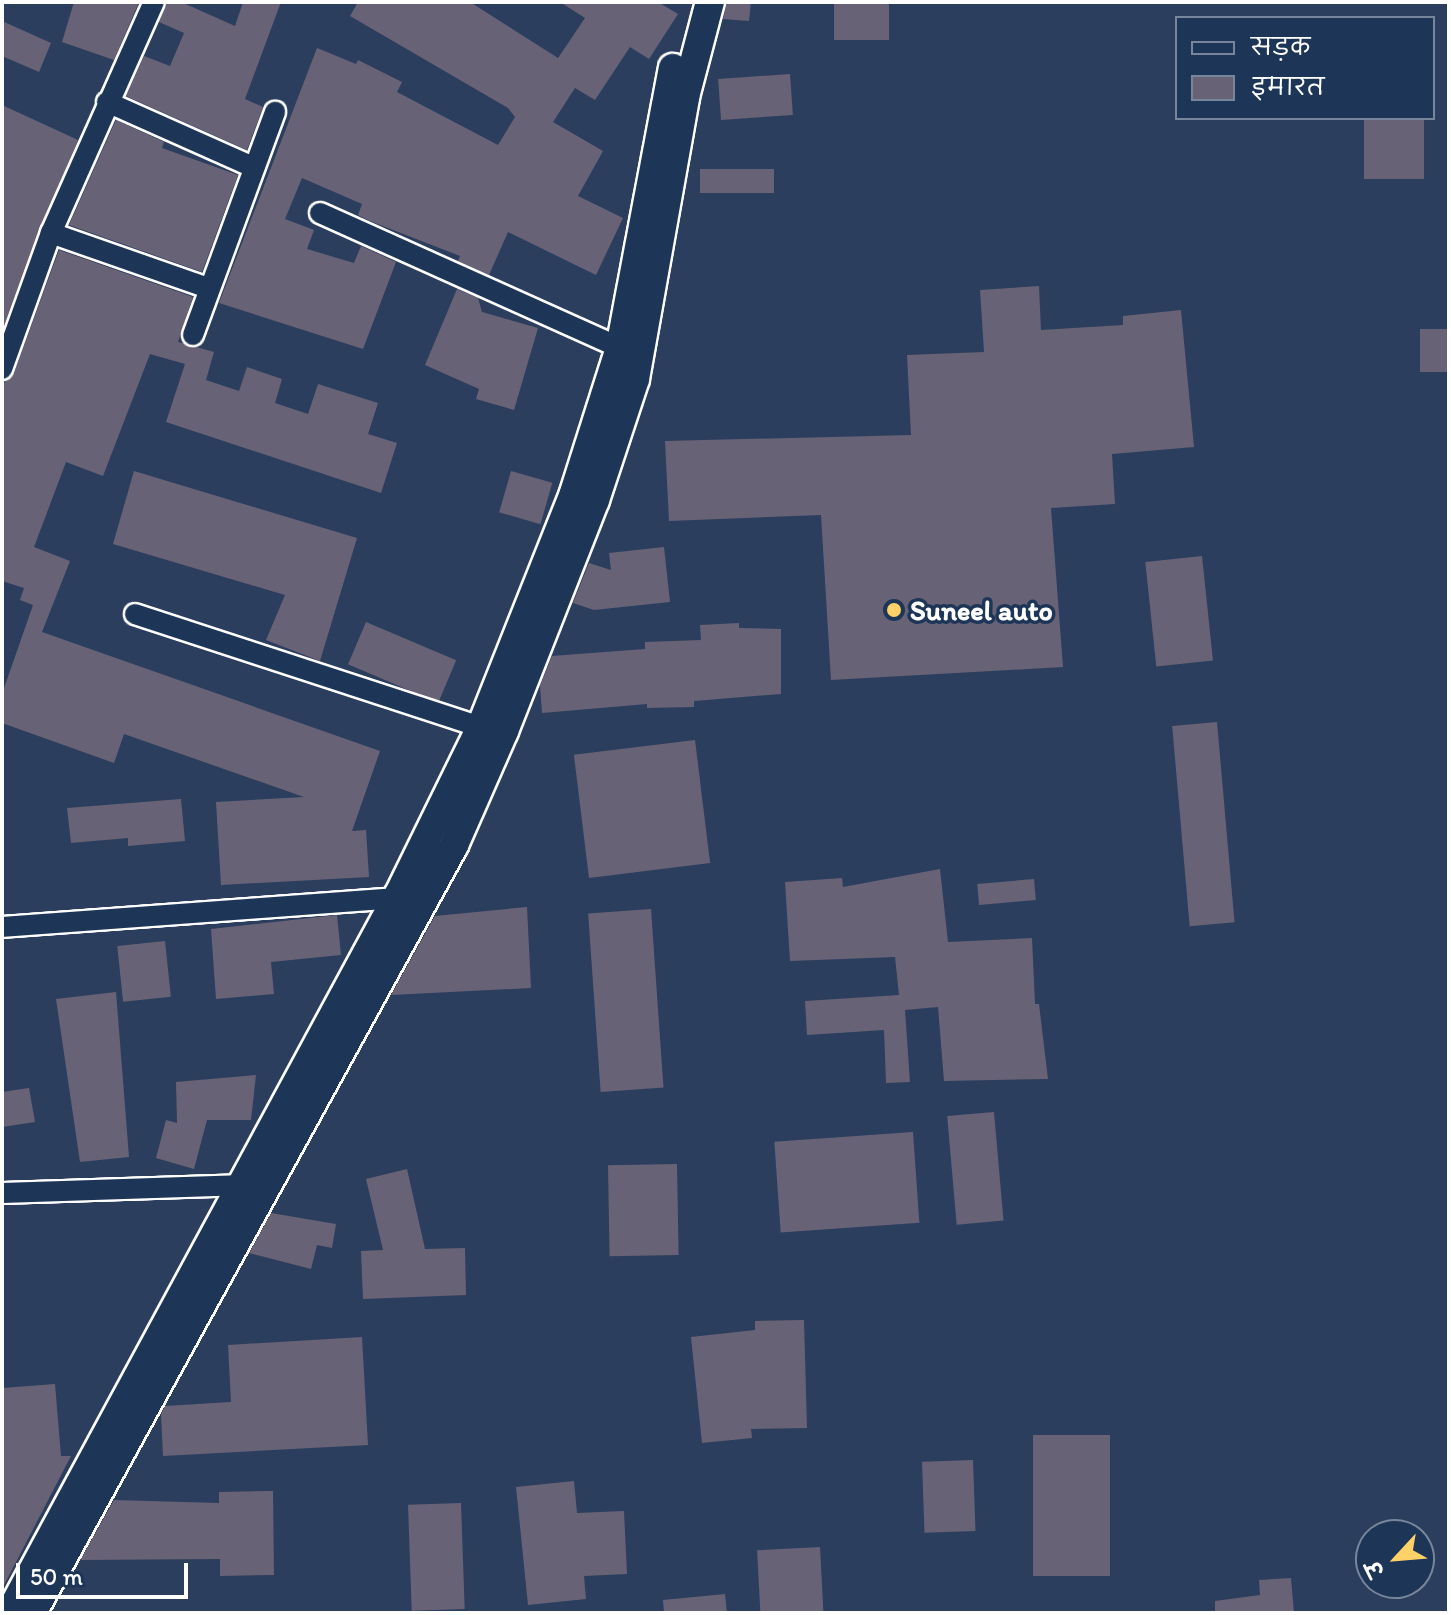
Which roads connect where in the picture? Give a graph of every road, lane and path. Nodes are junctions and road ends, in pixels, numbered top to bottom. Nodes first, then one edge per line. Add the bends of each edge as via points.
1 (154, 2) edge
2 (692, 2) edge
3 (710, 2) edge
4 (107, 102) junction
5 (275, 112) dead end
6 (253, 167) junction
7 (320, 213) dead end
8 (51, 233) junction
9 (208, 288) junction
10 (193, 335) dead end
11 (6, 346) edge
12 (620, 348) junction
13 (2, 369) edge
14 (585, 497) junction
15 (135, 614) dead end
16 (481, 727) junction
17 (411, 897) junction
18 (2, 927) edge
19 (249, 1190) junction
20 (2, 1193) edge
21 (181, 1316) junction
22 (10, 1613) edge
23 (32, 1613) edge

1 - 4 street
2 - 12 street via 667,90
3 - 14 street via 685,97 642,352
4 - 6 street
4 - 8 street
5 - 6 street
6 - 9 street
7 - 12 street
8 - 9 street
8 - 11 street
9 - 10 street
11 - 13 street
12 - 14 street
14 - 16 street
14 - 17 street via 504,731 454,845
15 - 16 street
16 - 17 street
17 - 18 street
17 - 19 street
19 - 20 street
19 - 21 street
21 - 22 street
21 - 23 street

